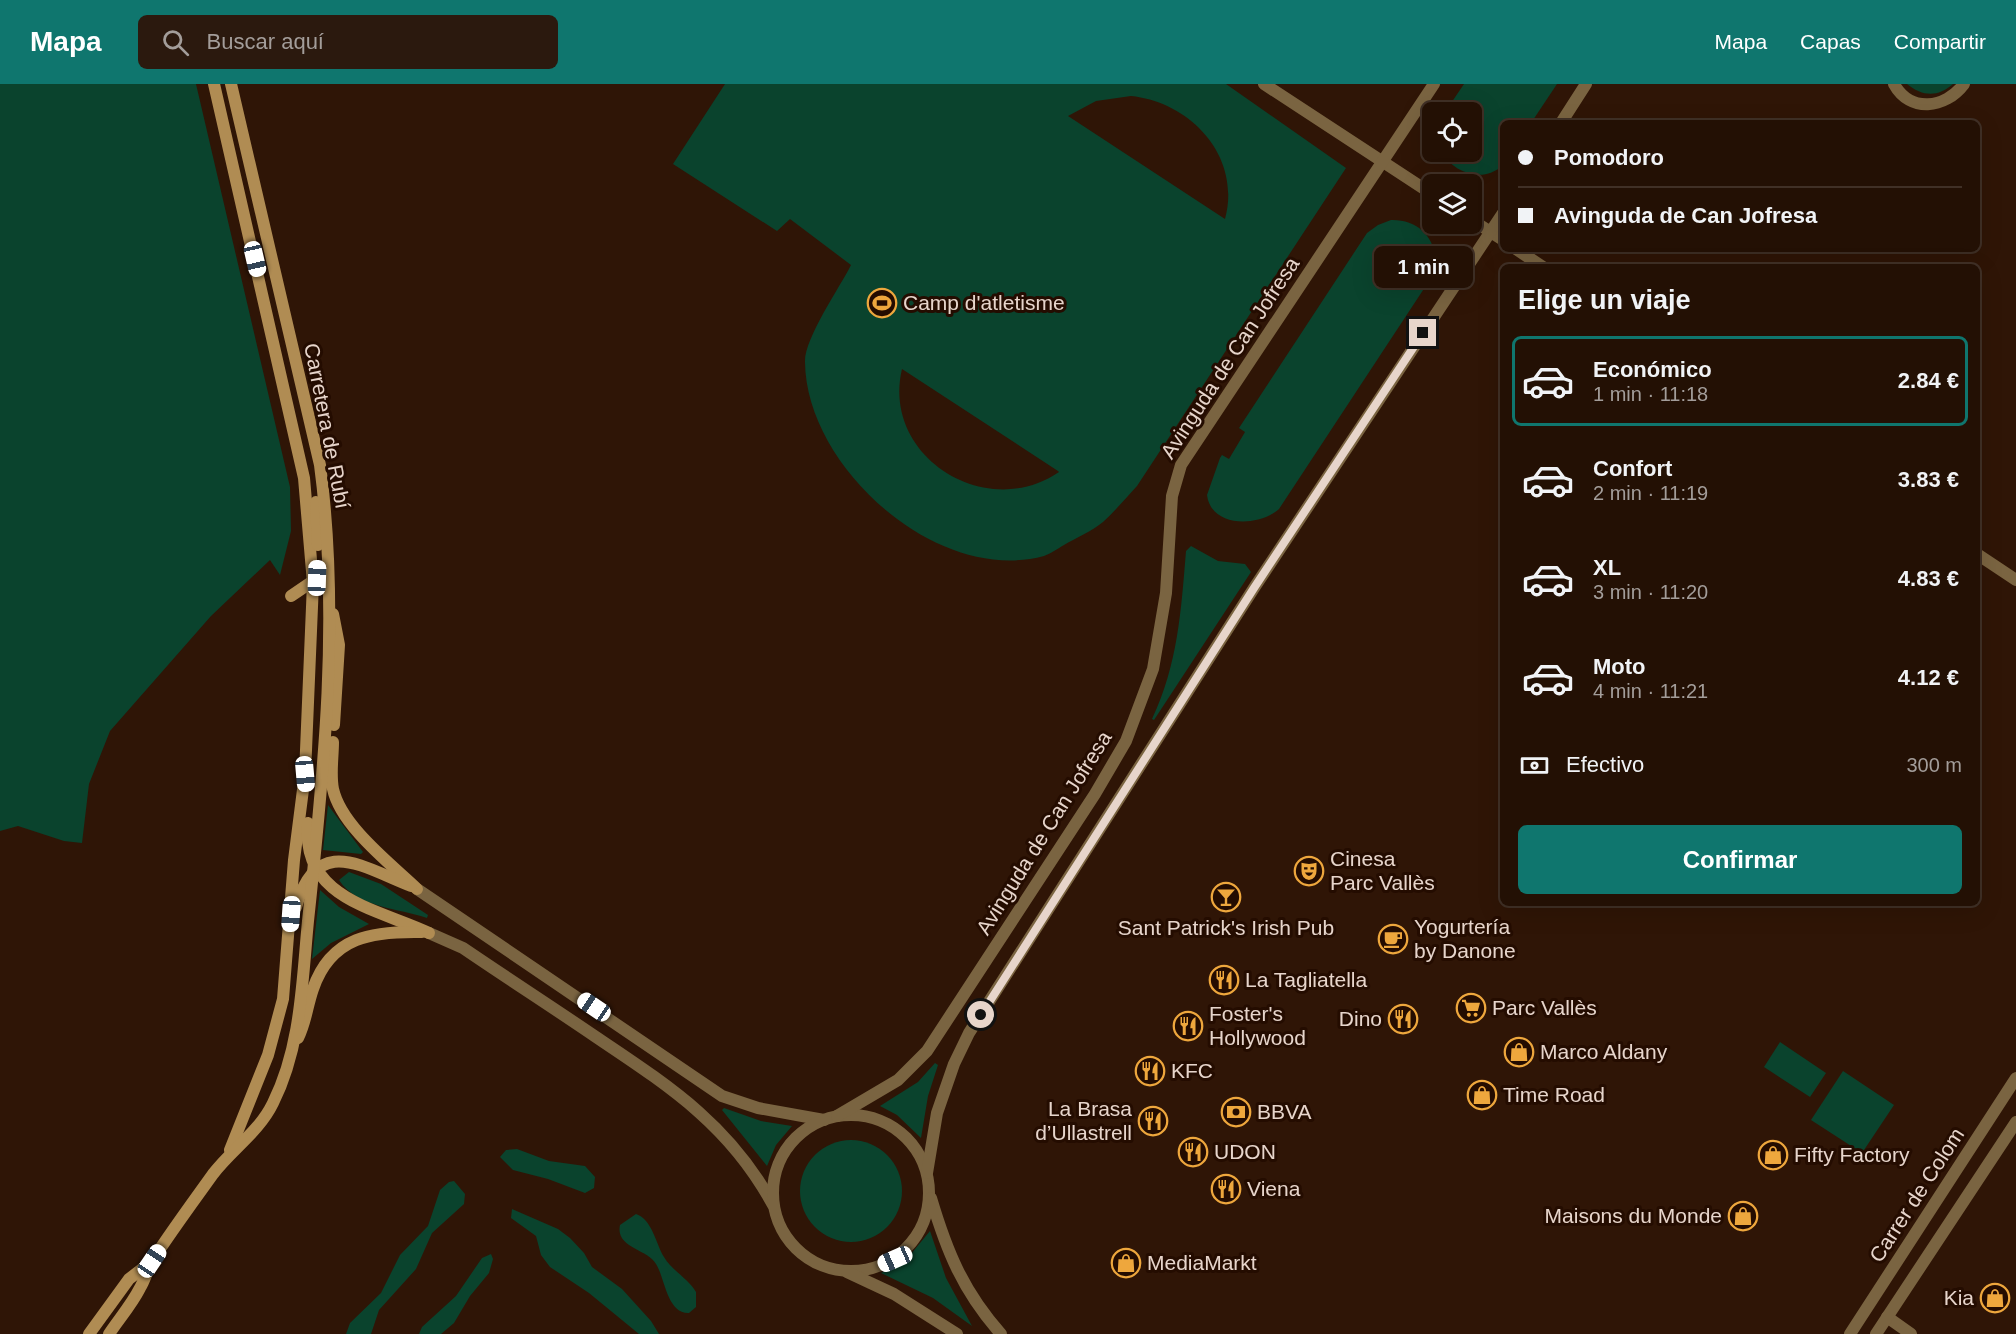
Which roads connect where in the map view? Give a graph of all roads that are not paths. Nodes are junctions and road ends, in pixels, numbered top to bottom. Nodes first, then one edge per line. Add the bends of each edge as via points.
1 (214, 84) edge
2 (231, 84) edge
3 (1264, 84) edge
4 (1434, 84) edge
5 (1586, 84) edge
6 (1894, 84) edge
7 (1964, 84) edge
8 (1563, 120) edge
9 (1382, 162) junction
10 (1422, 188) edge
11 (1500, 218) edge
12 (1482, 226) edge
13 (1491, 232) junction
14 (1500, 238) edge
15 (1521, 252) edge
16 (1539, 264) edge
17 (293, 350) junction
18 (1980, 556) edge
19 (2016, 580) edge
20 (313, 583) junction
21 (328, 598) junction
22 (312, 599) junction
23 (328, 651) junction
24 (305, 774) junction
25 (316, 867) junction
26 (417, 889) junction
27 (290, 928) junction
28 (429, 933) junction
29 (295, 1045) junction
30 (2016, 1078) edge
31 (837, 1116) junction
32 (824, 1120) junction
33 (2016, 1122) edge
34 (228, 1154) junction
35 (927, 1173) junction
36 (930, 1194) junction
37 (774, 1206) junction
38 (152, 1261) junction
39 (846, 1271) junction
40 (1887, 1317) junction
41 (89, 1334) edge
42 (109, 1334) edge
43 (957, 1334) edge
44 (1000, 1334) edge
45 (1850, 1334) edge
46 (1876, 1334) edge
47 (1911, 1334) edge

1 - 20 main road, Carretera de Rubí via 304,477
2 - 17 main road, Carretera de Rubí
3 - 9 street
4 - 9 street, Avinguda de Can Jofresa
5 - 8 street
6 - 7 street via 1907,100 1926,105 1943,102
9 - 10 street
9 - 31 street, Avinguda de Can Jofresa via 1181,465 1172,496 1166,593 1153,669 1117,757 927,1051 898,1080
11 - 13 street, Avinguda de Can Jofresa
12 - 13 street
13 - 14 street
13 - 35 street, Avinguda de Can Jofresa via 1254,588 969,1033 937,1113
15 - 16 street
17 - 20 main road via 316,500 317,578
17 - 21 main road, Carretera de Rubí via 320,465
18 - 19 street
20 - 22 main road, Carretera de Rubí
20 - 22 main road via 291,596
21 - 23 main road, Carretera de Rubí
21 - 26 main road via 339,645 333,789 357,830
22 - 23 main road via 320,611
22 - 24 main road, Carretera de Rubí
23 - 25 main road, Carretera de Rubí
24 - 25 main road via 307,847
24 - 27 main road, Carretera de Rubí
25 - 26 main road via 338,862 354,864
25 - 27 main road via 299,896
25 - 28 main road via 350,902
25 - 29 main road, Carretera de Rubí
26 - 32 street via 722,1096 758,1108
27 - 34 main road, Carretera de Rubí via 278,1022 257,1089
28 - 29 main road via 372,934 337,951 313,990 307,1021
28 - 37 street via 463,948 679,1093 732,1145
29 - 34 main road, Carretera de Rubí via 260,1127
30 - 45 street, Carrer de Colom
31 - 32 street
31 - 35 street via 860,1115 883,1122 902,1134
32 - 37 street via 801,1133 783,1154 774,1179
33 - 40 street, Carrer de Colom
34 - 38 main road, Carretera de Rubí
35 - 36 street
36 - 39 street via 925,1219 913,1242 895,1259 872,1269
36 - 44 street via 946,1250 984,1315
37 - 39 street via 793,1245 814,1262
38 - 41 main road, Carretera de Rubí via 129,1279
38 - 42 main road, Carretera de Rubí via 140,1289
39 - 43 street via 894,1294
40 - 46 street, Carrer de Colom
40 - 47 street

